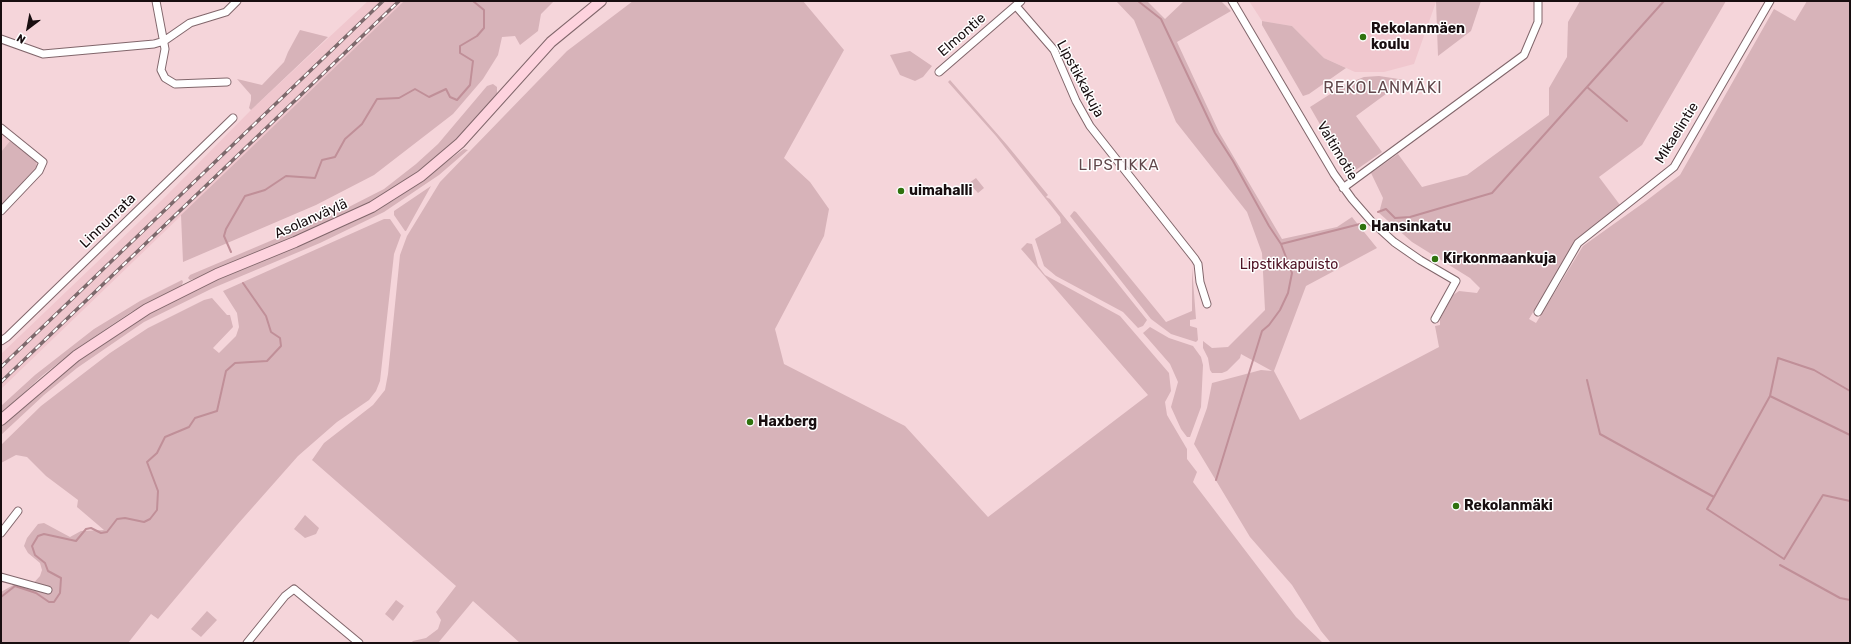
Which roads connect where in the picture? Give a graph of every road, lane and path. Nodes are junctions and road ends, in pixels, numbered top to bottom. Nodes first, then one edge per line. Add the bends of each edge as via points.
1 (156, 1) edge
2 (237, 1) edge
3 (601, 1) edge
4 (1232, 1) edge
5 (1538, 1) edge
6 (1770, 1) edge
7 (1018, 3) edge
8 (1, 39) edge
9 (164, 41) junction
10 (939, 72) dead end
11 (227, 82) dead end
12 (232, 118) dead end
13 (1, 128) edge
14 (1343, 188) junction
15 (1, 211) edge
16 (1207, 304) dead end
17 (1538, 312) dead end
18 (1435, 319) dead end
19 (1, 341) edge
20 (1, 420) edge
21 (18, 511) dead end
22 (1, 533) edge
23 (1, 577) edge
24 (48, 590) dead end
25 (247, 643) edge
26 (359, 643) edge

1 - 9 street
2 - 9 street via 226,12 190,23
3 - 20 main road, Asolanväylä via 551,42 502,98 446,155 397,192 345,220 217,274 147,309 76,356
4 - 14 street, Valtimotie
5 - 14 street via 1538,22 1524,55
6 - 17 street, Mikaelintie via 1674,167 1578,243
7 - 10 street, Elmontie
7 - 16 street, Lipstikkakuja via 1054,50 1090,126 1195,258
8 - 9 street via 43,54
9 - 11 street via 161,70 169,81 181,84
12 - 19 street, Linnunrata
13 - 15 street via 43,162 39,171
14 - 18 street, Valtimotie via 1368,218 1394,242 1456,281
21 - 22 street
23 - 24 street
25 - 26 street via 285,596 294,590

